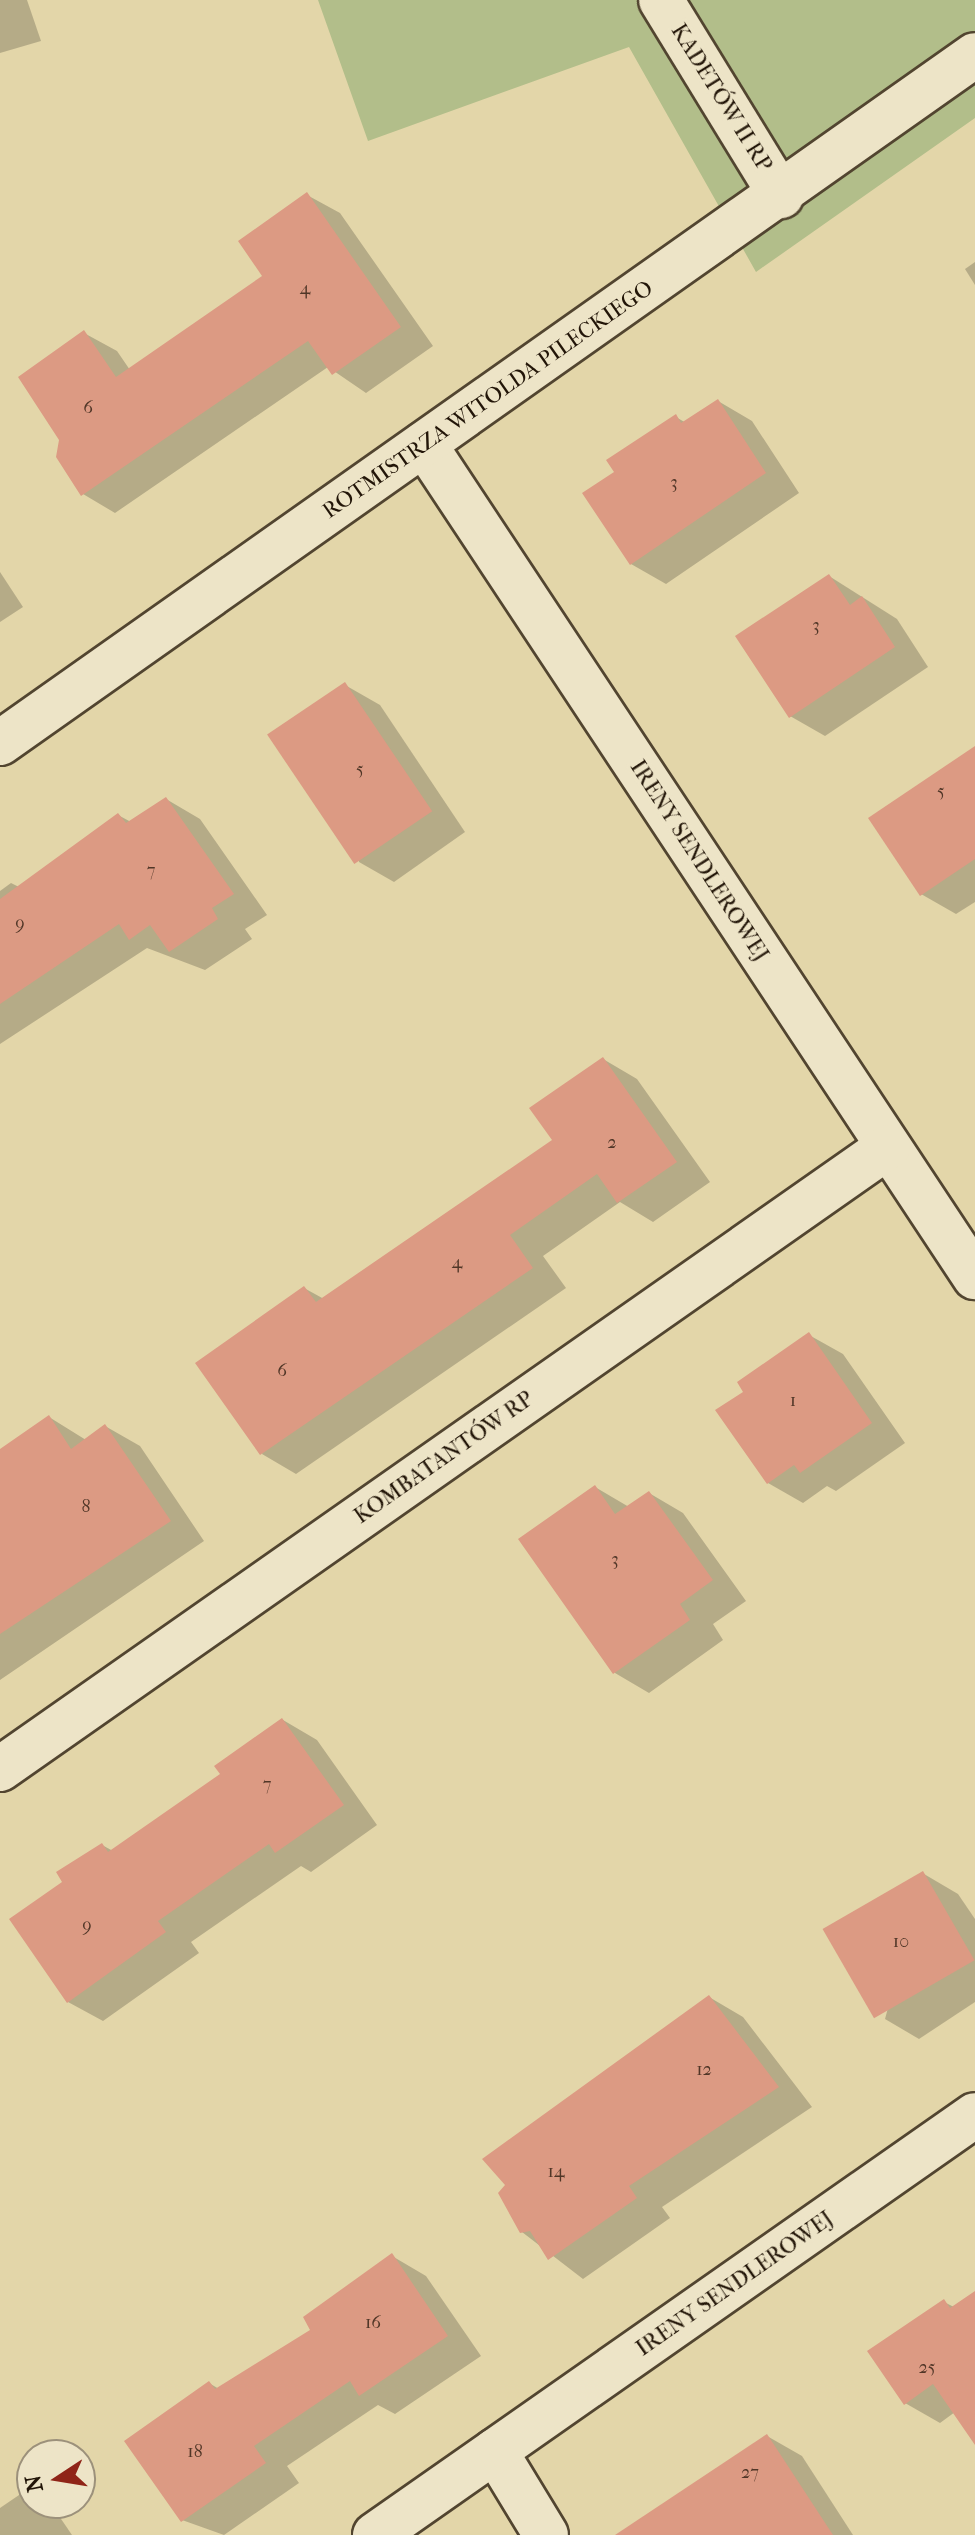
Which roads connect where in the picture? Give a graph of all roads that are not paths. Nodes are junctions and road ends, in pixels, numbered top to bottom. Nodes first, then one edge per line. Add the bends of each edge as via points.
1 (661, 0) edge
2 (975, 55) edge
3 (781, 196) junction
4 (424, 444) junction
5 (0, 743) edge
6 (888, 1147) junction
7 (975, 1277) edge
8 (0, 1769) edge
9 (975, 2115) edge
10 (495, 2451) junction
11 (375, 2535) edge
12 (546, 2535) edge

1 - 3 street, KADETÓW II RP
2 - 3 street, ROTMISTRZA WITOLDA PILECKIEGO
3 - 4 street, ROTMISTRZA WITOLDA PILECKIEGO
4 - 5 street, ROTMISTRZA WITOLDA PILECKIEGO
4 - 6 street, IRENY SENDLEROWEJ
6 - 7 street, IRENY SENDLEROWEJ
6 - 8 street, KOMBATANTÓW RP
9 - 10 street, IRENY SENDLEROWEJ
10 - 11 street, IRENY SENDLEROWEJ
10 - 12 street

